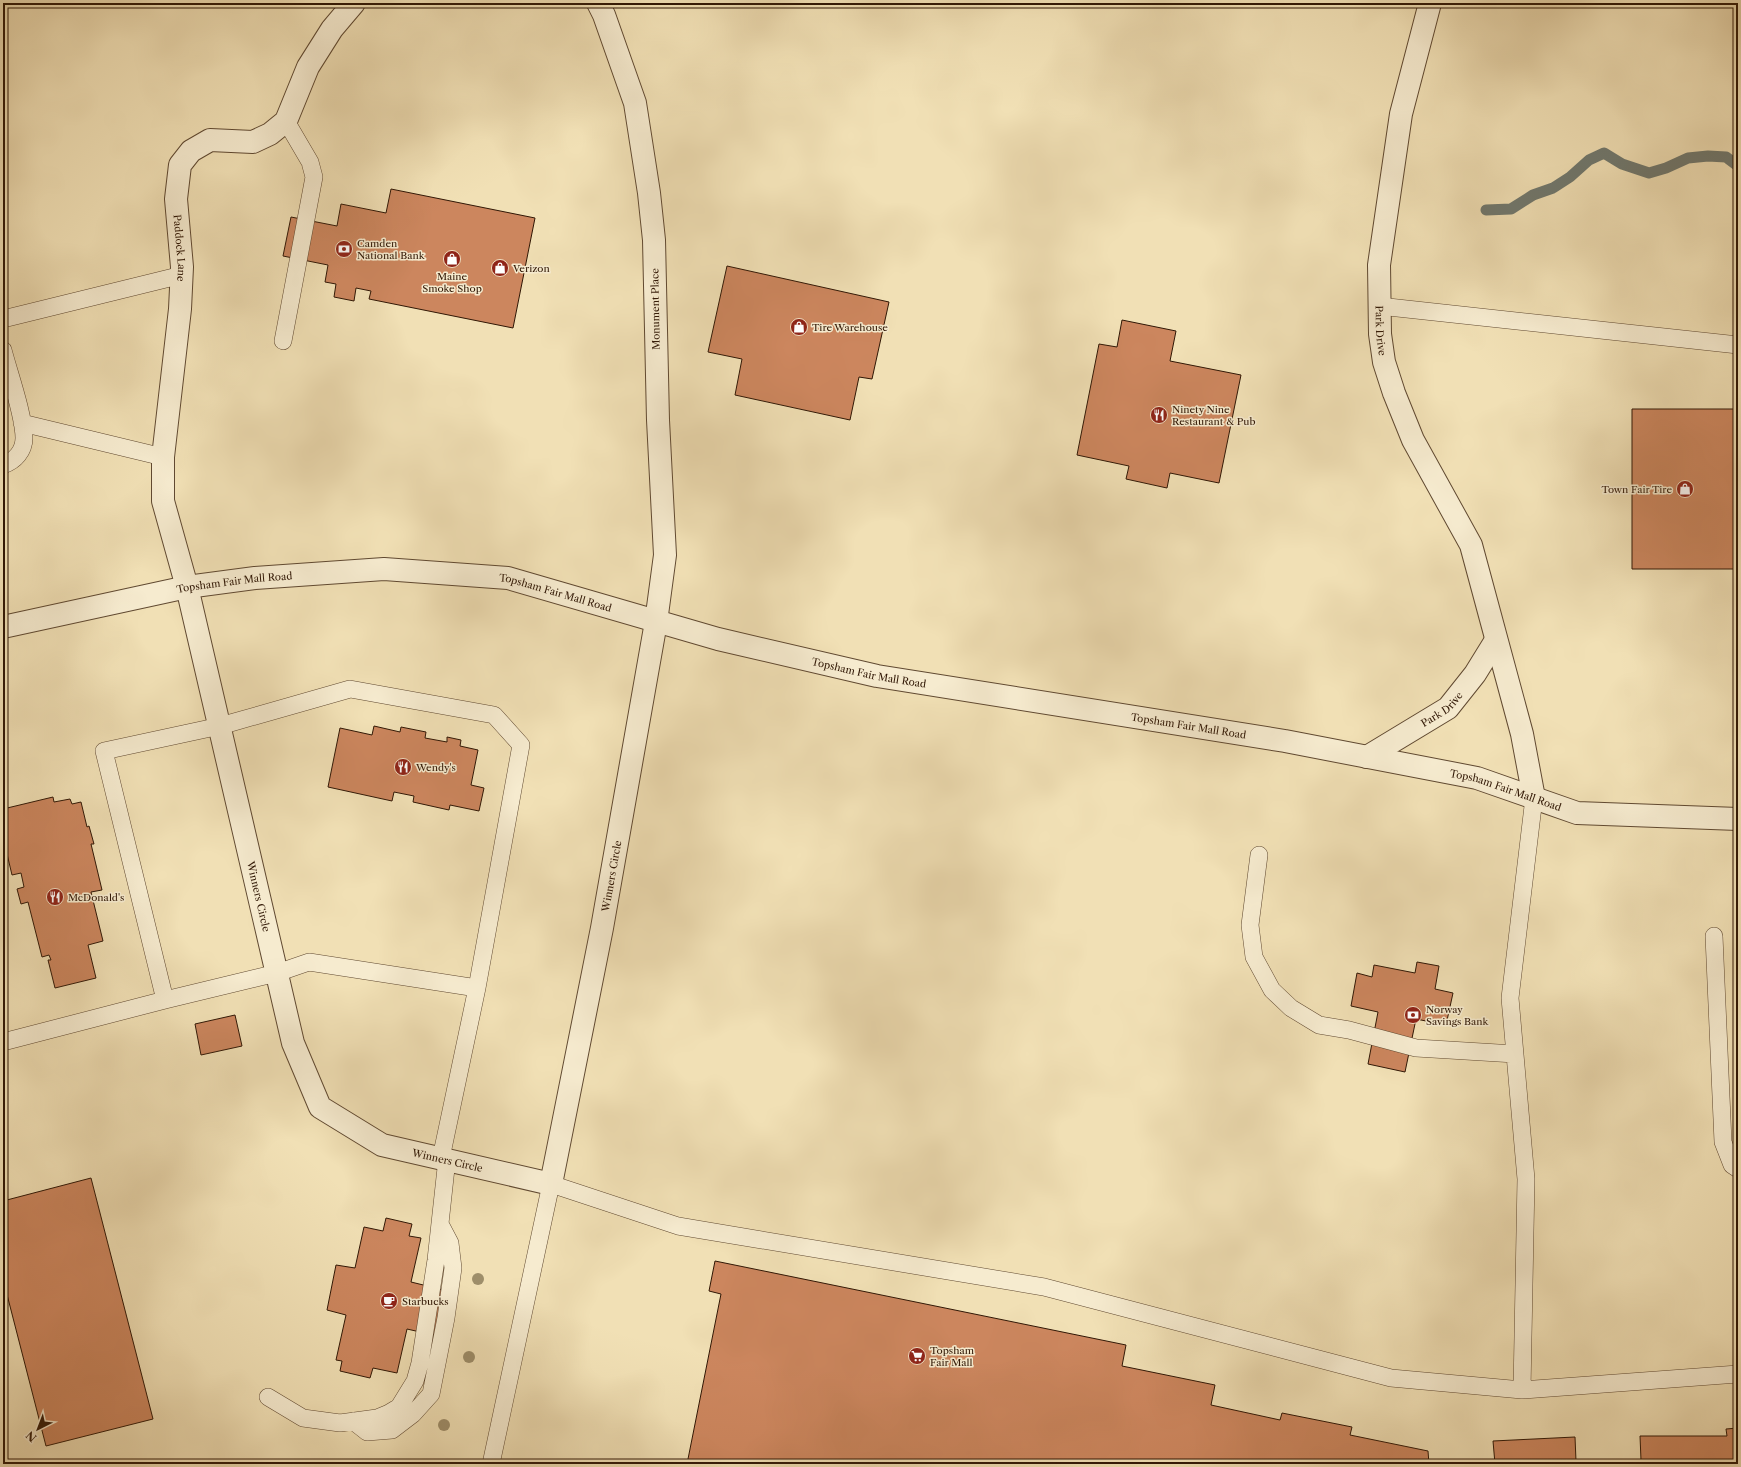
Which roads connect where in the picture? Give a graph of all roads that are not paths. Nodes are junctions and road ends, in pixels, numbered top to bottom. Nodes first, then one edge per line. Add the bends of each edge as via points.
1 (354, 3) edge
2 (598, 3) edge
3 (1430, 3) edge
4 (286, 121) junction
5 (182, 275) junction
6 (1379, 306) junction
7 (3, 319) edge
8 (283, 341) dead end
9 (1738, 345) edge
10 (3, 350) edge
11 (22, 423) junction
12 (163, 457) junction
13 (3, 465) edge
14 (187, 587) junction
15 (656, 622) junction
16 (3, 627) edge
17 (1496, 640) junction
18 (220, 726) junction
19 (1367, 757) junction
20 (1534, 798) junction
21 (1738, 819) edge
22 (1259, 855) dead end
23 (1714, 936) dead end
24 (277, 973) junction
25 (477, 988) junction
26 (165, 1000) junction
27 (3, 1042) edge
28 (1515, 1054) junction
29 (444, 1159) junction
30 (1738, 1169) edge
31 (551, 1184) junction
32 (1738, 1374) edge
33 (1522, 1390) junction
34 (268, 1396) dead end
35 (491, 1464) edge

1 - 4 street, Paddock Lane via 332,29 308,67
2 - 15 street, Monument Place via 635,103 654,240 658,420 665,555
3 - 6 street, Park Drive via 1401,114 1379,265
4 - 5 street, Paddock Lane via 270,134 253,142 210,140 191,151 180,166 176,199
4 - 8 lane via 310,162 314,177
5 - 7 lane
5 - 12 street, Paddock Lane
6 - 9 lane
6 - 17 street, Park Drive via 1383,355 1394,393 1413,440 1471,545
10 - 11 lane
11 - 12 lane
11 - 13 lane via 24,439 20,452 10,463
12 - 14 street, Paddock Lane via 163,501
14 - 15 street, Topsham Fair Mall Road via 255,578 384,569 465,574 508,578
14 - 16 street, Topsham Fair Mall Road
14 - 18 street, Winners Circle
15 - 19 street, Topsham Fair Mall Road via 877,676 1285,741
15 - 31 street, Winners Circle via 602,928
17 - 19 street, Park Drive via 1475,674 1448,708
17 - 20 street, Park Drive via 1522,734
18 - 24 street, Winners Circle
18 - 25 lane via 350,690 494,715 521,745
18 - 26 lane via 104,751
19 - 20 street, Topsham Fair Mall Road via 1477,778
20 - 21 street, Topsham Fair Mall Road via 1577,813
20 - 28 lane via 1510,998
22 - 28 lane via 1250,925 1254,958 1272,990 1291,1008 1319,1025 1349,1030 1416,1048
23 - 30 lane via 1723,1142 1732,1165
24 - 25 lane via 309,962
24 - 26 lane
24 - 29 street, Winners Circle via 293,1043 320,1107 382,1144
25 - 29 lane
26 - 27 lane
28 - 33 lane via 1526,1179
29 - 31 street, Winners Circle
29 - 34 lane via 440,1224 421,1356 415,1381 399,1406 377,1418 340,1423 303,1418
31 - 33 lane via 678,1226 1044,1287 1391,1378
31 - 35 lane
32 - 33 lane

